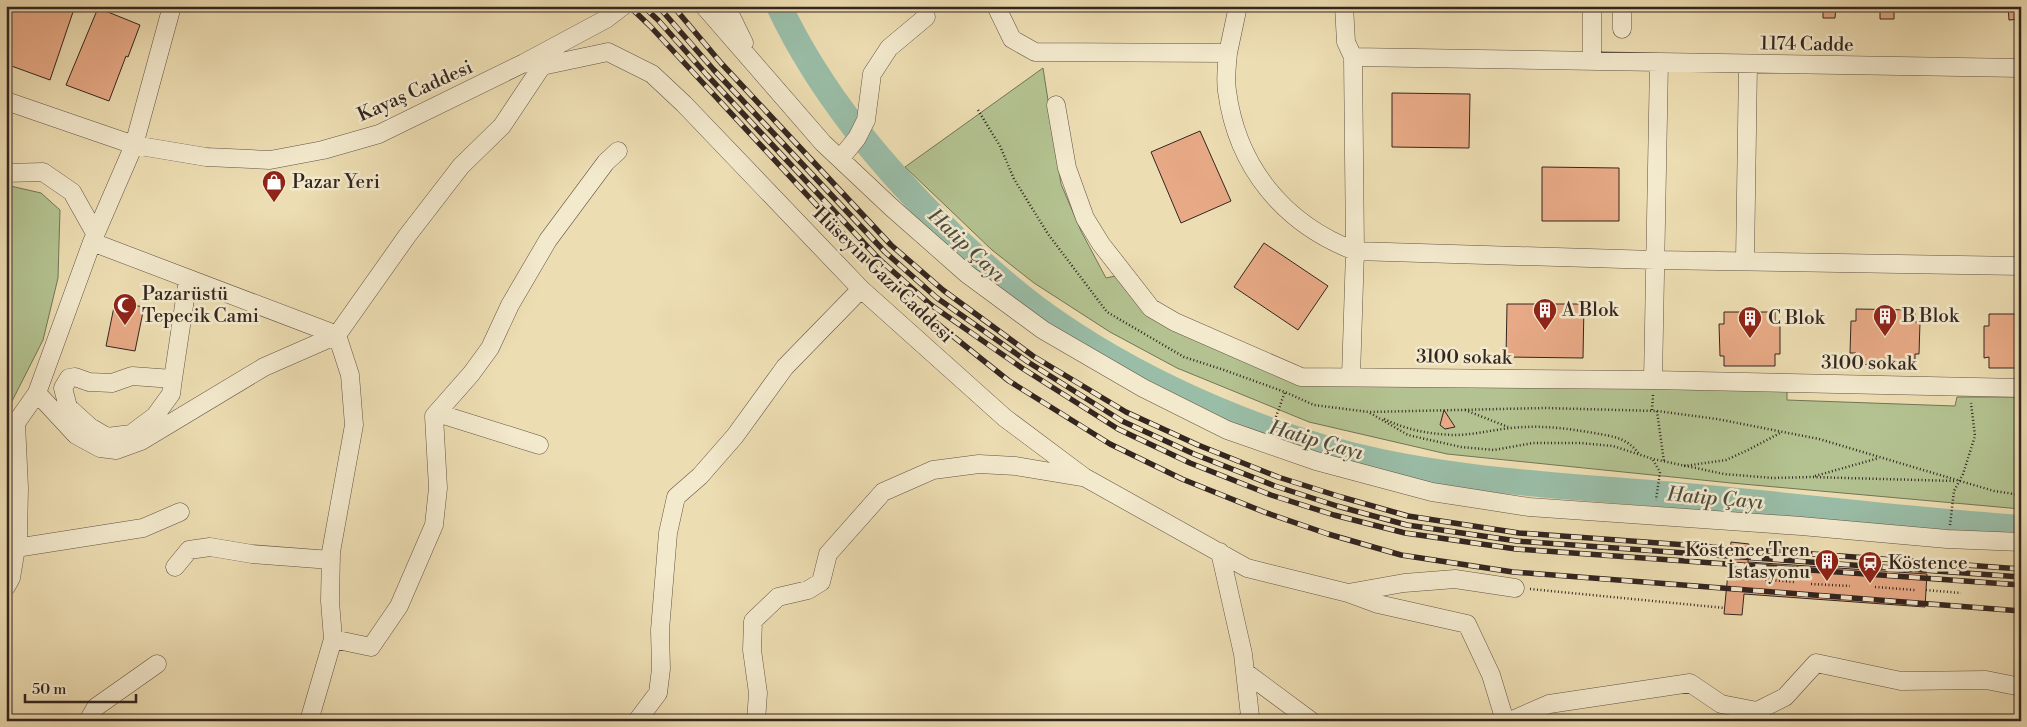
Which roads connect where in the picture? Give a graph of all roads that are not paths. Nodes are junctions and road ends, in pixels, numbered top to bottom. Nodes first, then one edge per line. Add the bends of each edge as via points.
1 (623, 6) edge
2 (704, 6) edge
3 (726, 6) edge
4 (996, 6) edge
5 (1238, 6) edge
6 (1344, 6) edge
7 (1592, 6) edge
8 (1622, 6) edge
9 (168, 7) edge
10 (926, 18) dead end
11 (1622, 29) dead end
12 (1228, 53) junction
13 (1354, 58) junction
14 (1592, 61) junction
15 (1659, 62) junction
16 (524, 63) junction
17 (1748, 64) junction
18 (542, 66) junction
19 (756, 66) junction
20 (2021, 68) edge
21 (6, 101) edge
22 (1056, 105) dead end
23 (134, 145) junction
24 (618, 151) dead end
25 (840, 159) junction
26 (6, 173) edge
27 (94, 237) junction
28 (1355, 251) junction
29 (1655, 260) junction
30 (1745, 261) junction
31 (2021, 266) edge
32 (188, 279) junction
33 (861, 289) junction
34 (337, 335) junction
35 (1351, 377) junction
36 (174, 380) junction
37 (1653, 388) junction
38 (2021, 388) edge
39 (37, 393) junction
40 (437, 413) junction
41 (11, 430) edge
42 (539, 445) dead end
43 (1084, 477) junction
44 (180, 512) dead end
45 (2021, 542) edge
46 (16, 548) junction
47 (1220, 552) junction
48 (331, 560) junction
49 (175, 567) dead end
50 (6, 587) edge
51 (1515, 588) road end
52 (1348, 592) junction
53 (334, 639) junction
54 (157, 664) dead end
55 (1245, 672) junction
56 (2021, 687) edge
57 (88, 721) edge
58 (308, 721) edge
59 (637, 721) edge
60 (756, 721) edge
61 (1246, 721) edge
62 (1311, 721) edge
63 (1504, 721) edge
64 (1510, 721) edge

1 - 16 street, Kayaş Caddesi via 606,19
2 - 19 street
3 - 19 street
4 - 12 street via 1012,39 1035,52
5 - 12 street
6 - 13 street via 1346,42
7 - 14 street
8 - 11 street
9 - 23 street
10 - 25 street via 889,48 872,74 866,120
12 - 28 street via 1226,89 1234,129 1250,164 1275,200 1304,225
13 - 14 street, 1174 Cadde via 1536,69
13 - 28 street
14 - 15 street, 1174 Cadde
15 - 17 street, 1174 Cadde
15 - 29 street
16 - 18 street, Hüseyin Gazi Caddesi
16 - 23 street, Kayaş Caddesi via 379,134 323,150 270,160 206,157
17 - 20 street, 1174 Cadde
17 - 30 street
18 - 33 street, Hüseyin Gazi Caddesi via 608,52 652,74
18 - 34 street via 502,126 461,166
19 - 25 street
21 - 23 street, Kayaş Caddesi
22 - 35 street, 3100 sokak via 1067,168 1085,218 1151,308 1301,377
23 - 27 street
24 - 40 street via 606,162 548,240 510,305 490,348
25 - 45 street via 967,274 1043,330 1143,388 1227,430 1316,461 1432,492 1529,507
26 - 27 street via 43,172 72,192
27 - 32 street
27 - 39 street
28 - 29 street
28 - 35 street
29 - 30 street
29 - 37 street
30 - 31 street
32 - 34 street
32 - 36 street
33 - 43 street, Hüseyin Gazi Caddesi via 1005,418
33 - 59 street via 786,367 734,436 700,476 676,497 668,533 658,693
34 - 39 street via 264,367 141,440 116,450 100,448 76,434
34 - 48 street via 350,375 354,425
35 - 37 street, 3100 sokak
36 - 36 street via 171,394 155,416 131,434 107,437 68,407 63,388 69,378 75,376 89,382 112,384 132,376
37 - 38 street, 3100 sokak
39 - 41 street
40 - 42 street
40 - 53 street via 434,416 438,488 434,525 399,606 371,647
41 - 46 street via 20,488
43 - 47 street, Hüseyin Gazi Caddesi
43 - 60 street via 1016,466 979,464 933,470 883,492 828,554 821,582 808,590 778,597 754,621 752,650 758,693
44 - 46 street via 143,528
46 - 50 street via 11,578
47 - 52 street, Hüseyin Gazi Caddesi via 1247,568
47 - 55 street
48 - 49 street via 252,554 210,546 189,550
48 - 53 street via 330,601
51 - 52 street via 1455,579
52 - 63 street via 1378,604 1467,624 1491,675
53 - 58 street
54 - 57 street via 96,707
55 - 61 street via 1250,716
55 - 62 street
56 - 64 street via 1986,680 1900,681 1816,664 1786,698 1757,711 1721,704 1690,683 1548,704

